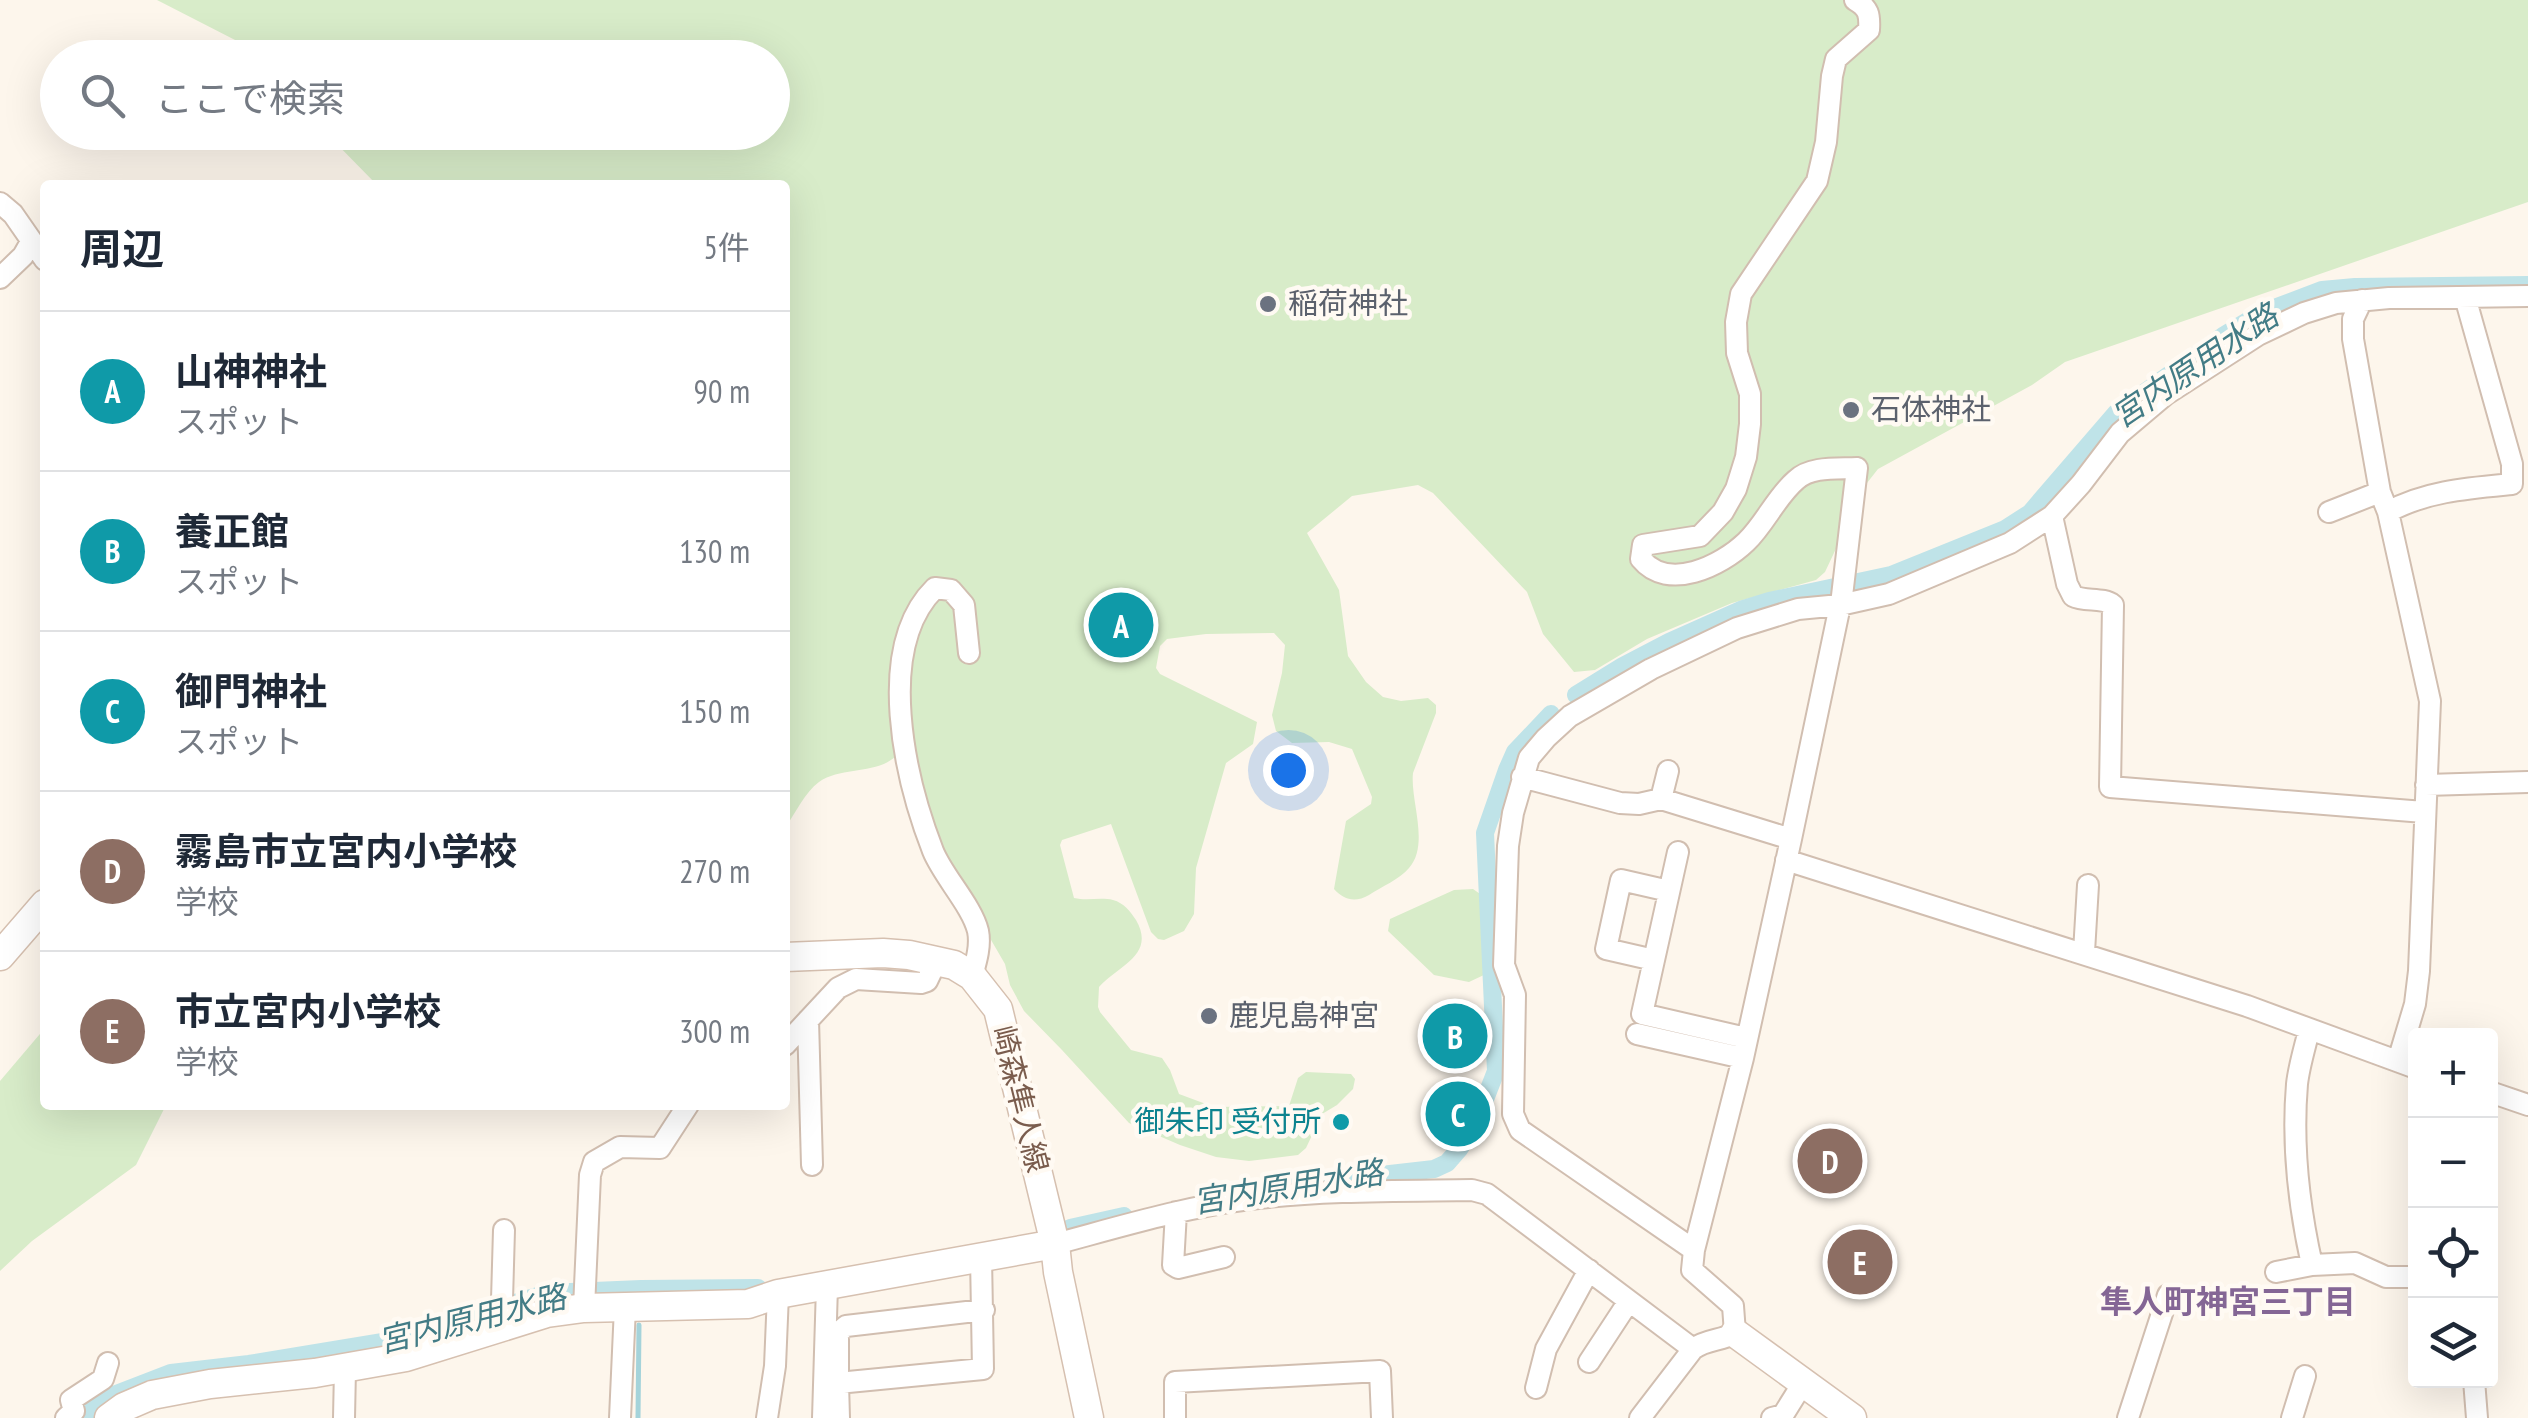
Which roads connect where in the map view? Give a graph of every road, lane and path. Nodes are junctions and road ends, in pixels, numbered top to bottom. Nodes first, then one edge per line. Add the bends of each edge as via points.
1 (1855, 0) edge
2 (0, 204) edge
3 (31, 242) junction
4 (40, 254) edge
5 (0, 278) edge
6 (2528, 296) edge
7 (2465, 297) junction
8 (2362, 300) junction
9 (2520, 483) edge
10 (2384, 502) junction
11 (2329, 512) dead end
12 (2052, 516) junction
13 (1841, 600) junction
14 (969, 653) dead end
15 (1668, 771) dead end
16 (1522, 777) junction
17 (2528, 782) edge
18 (2426, 785) junction
19 (1662, 799) junction
20 (2424, 812) junction
21 (1791, 838) junction
22 (1678, 852) dead end
23 (1786, 860) junction
24 (2088, 884) dead end
25 (1669, 891) junction
26 (40, 910) edge
27 (2084, 952) junction
28 (0, 956) edge
29 (790, 958) edge
30 (938, 960) junction
31 (1654, 960) junction
32 (972, 976) junction
33 (808, 1020) junction
34 (2309, 1030) junction
35 (1636, 1034) dead end
36 (790, 1040) edge
37 (1744, 1048) junction
38 (2407, 1064) edge
39 (2498, 1094) edge
40 (2527, 1101) edge
41 (685, 1110) edge
42 (812, 1165) dead end
43 (1176, 1212) junction
44 (504, 1230) dead end
45 (1055, 1244) junction
46 (1694, 1250) junction
47 (982, 1257) junction
48 (1224, 1257) dead end
49 (2312, 1265) junction
50 (1589, 1270) junction
51 (2276, 1272) dead end
52 (2408, 1277) edge
53 (828, 1286) junction
54 (778, 1294) junction
55 (2168, 1295) dead end
56 (585, 1297) junction
57 (1629, 1301) junction
58 (625, 1307) junction
59 (984, 1310) junction
60 (504, 1314) junction
61 (1735, 1333) junction
62 (1693, 1349) junction
63 (1588, 1362) dead end
64 (108, 1363) dead end
65 (345, 1368) junction
66 (2305, 1376) dead end
67 (838, 1383) junction
68 (1804, 1383) junction
69 (1536, 1388) dead end
70 (2475, 1388) edge
71 (74, 1416) edge
72 (109, 1418) edge
73 (344, 1418) edge
74 (620, 1418) edge
75 (768, 1418) edge
76 (823, 1418) edge
77 (839, 1418) edge
78 (1088, 1418) edge
79 (1175, 1418) edge
80 (1382, 1418) edge
81 (1640, 1418) edge
82 (1772, 1418) edge
83 (1852, 1418) edge
84 (2128, 1418) edge
85 (2292, 1418) edge
86 (2477, 1418) edge

1 - 13 street via 1870,15 1869,30 1836,59 1817,181 1742,294 1737,353 1750,394 1750,424 1736,489 1700,536 1643,545 1641,558 1666,574 1717,563 1746,542 1798,478 1857,468
2 - 3 street
3 - 4 street
3 - 5 street
6 - 7 street
7 - 8 street
7 - 9 street
8 - 10 street via 2352,339
8 - 12 street via 2320,307 2281,324 2165,395 2120,434
9 - 10 street
10 - 11 street
10 - 18 street via 2430,701
12 - 13 street via 2010,542 1889,594
12 - 20 street via 2073,596 2113,605 2110,786
13 - 16 street via 1764,617 1650,668 1559,725 1536,748
13 - 21 street
14 - 32 street via 964,605 952,590 935,588 910,623 901,660 901,734 934,854 978,930
15 - 19 street
16 - 19 street via 1620,804
16 - 46 street via 1508,846 1504,966 1515,995 1513,1114 1520,1130
17 - 18 street
18 - 20 street
19 - 21 street
20 - 38 street
21 - 23 street
22 - 25 street
23 - 27 street
23 - 37 street
24 - 27 street
25 - 31 street
25 - 31 street via 1622,880 1606,949
26 - 28 street
27 - 34 street
29 - 30 street via 883,954
30 - 32 street
30 - 33 street via 921,984 856,979
31 - 37 street via 1642,1014
32 - 45 street, 崎森隼人線 via 998,1009
33 - 36 street
33 - 42 street
34 - 38 street
34 - 49 street via 2296,1130
35 - 37 street
37 - 46 street
39 - 40 street
41 - 56 street via 660,1148 620,1147 594,1162
43 - 45 street
43 - 48 street via 1173,1265
43 - 50 street via 1347,1192 1472,1190 1487,1194
44 - 60 street
45 - 47 street
45 - 78 street, 崎森隼人線
46 - 61 street via 1692,1270 1733,1306
47 - 53 street
47 - 59 street
49 - 51 street
49 - 52 street via 2355,1263 2386,1277
50 - 57 street
50 - 69 street via 1546,1350
53 - 54 street
53 - 76 street
54 - 58 street via 748,1304
54 - 75 street
55 - 84 street
56 - 58 street
56 - 60 street via 546,1313
57 - 62 street
57 - 63 street
58 - 74 street
59 - 67 street via 846,1326 838,1333
59 - 67 street via 983,1369
60 - 65 street via 406,1357
61 - 62 street
61 - 68 street
62 - 81 street
64 - 71 street via 103,1379 71,1400
65 - 72 street via 152,1394
65 - 73 street
66 - 85 street
67 - 77 street
68 - 82 street via 1783,1415
68 - 83 street
70 - 86 street
79 - 80 street via 1174,1382 1380,1371

